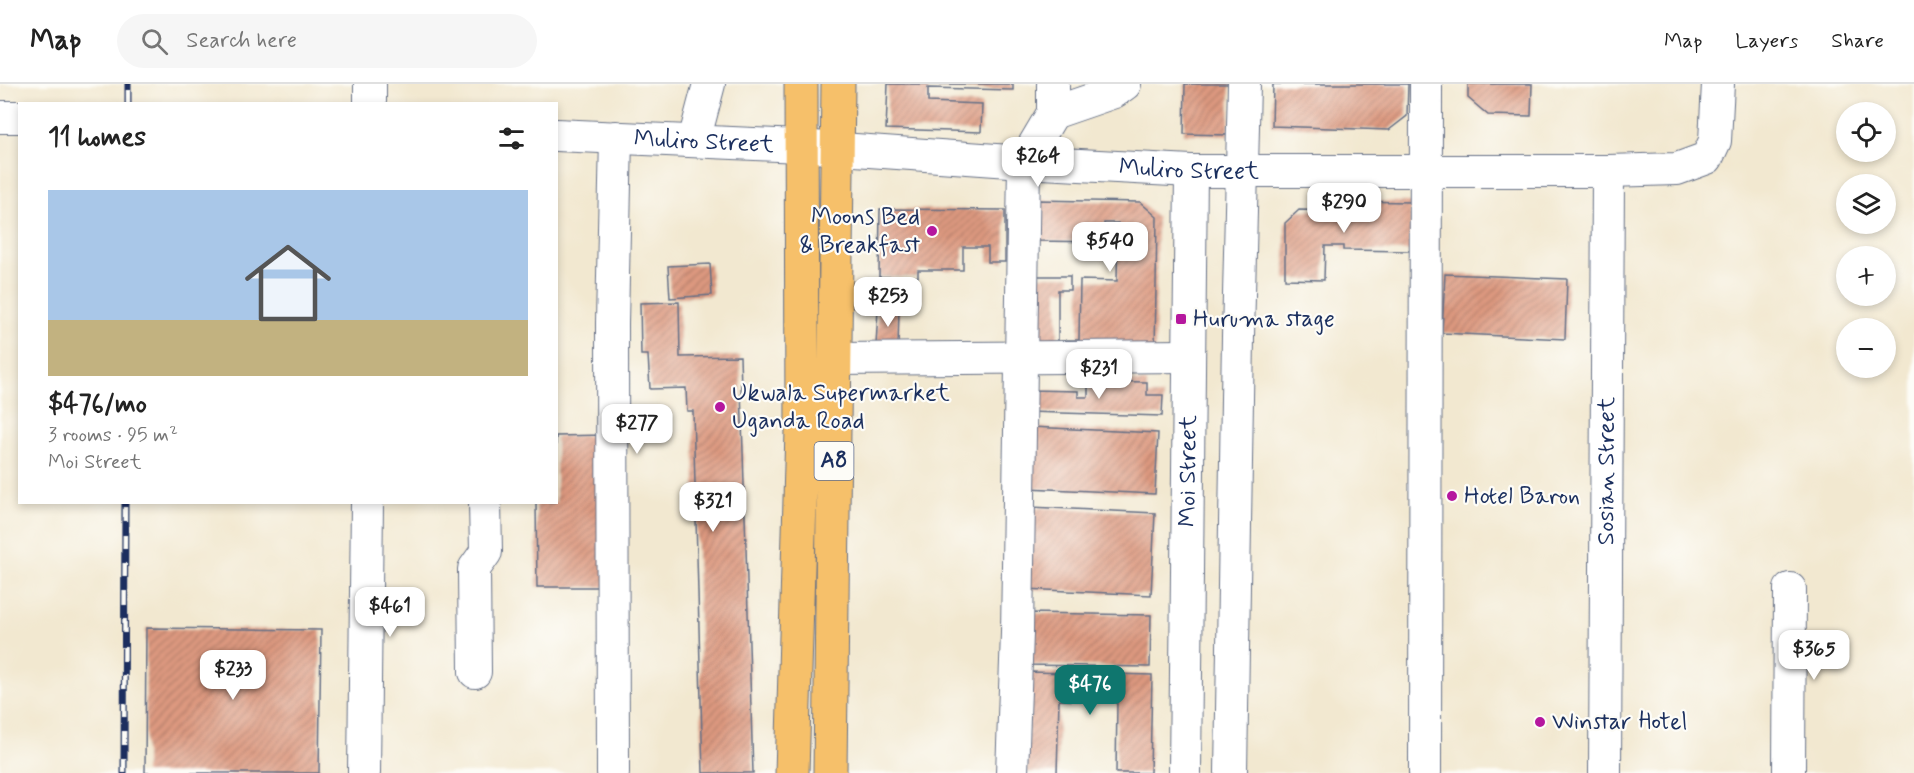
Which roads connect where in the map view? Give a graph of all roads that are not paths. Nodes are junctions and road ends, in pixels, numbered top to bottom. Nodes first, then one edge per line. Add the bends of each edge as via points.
1 (370, 84) edge
2 (709, 84) edge
3 (801, 84) edge
4 (838, 84) edge
5 (1125, 84) edge
6 (1244, 84) edge
7 (1426, 84) edge
8 (1718, 84) edge
9 (1053, 99) edge
10 (370, 102) edge
11 (0, 117) edge
12 (18, 117) edge
13 (558, 135) edge
14 (616, 137) junction
15 (694, 141) junction
16 (799, 146) junction
17 (838, 149) junction
18 (1024, 162) junction
19 (1191, 171) junction
20 (1425, 171) junction
21 (1608, 171) junction
22 (1241, 172) junction
23 (1188, 356) junction
24 (1021, 357) junction
25 (835, 358) junction
26 (367, 504) edge
27 (485, 504) edge
28 (1790, 589) dead end
29 (475, 672) dead end
30 (364, 773) edge
31 (613, 773) edge
32 (792, 773) edge
33 (830, 773) edge
34 (1012, 773) edge
35 (1185, 773) edge
36 (1232, 773) edge
37 (1425, 773) edge
38 (1605, 773) edge
39 (1789, 773) edge

1 - 10 street
2 - 15 street
3 - 16 highway, A8
4 - 17 highway, A8
5 - 9 street via 1114,92
6 - 22 street, Moi Street
7 - 20 street
8 - 21 street, Muliro Street via 1715,141 1707,158 1677,169
9 - 18 street
11 - 12 street
13 - 14 street, Muliro Street
14 - 15 street, Muliro Street
14 - 31 street via 612,323
15 - 16 street, Muliro Street
16 - 17 street, Muliro Street
16 - 32 highway, A8 via 802,431
17 - 18 street, Muliro Street
17 - 25 highway, A8
18 - 19 street, Muliro Street
18 - 24 street
19 - 22 street, Muliro Street
19 - 23 street, Moi Street
20 - 21 street, Muliro Street
20 - 22 street, Muliro Street
20 - 37 street
21 - 38 street, Sosian Street
22 - 36 street, Moi Street
23 - 24 street
23 - 35 street, Moi Street
24 - 25 street
24 - 34 street
25 - 33 highway, A8
26 - 30 street
27 - 29 street via 486,552 474,569
28 - 39 street

